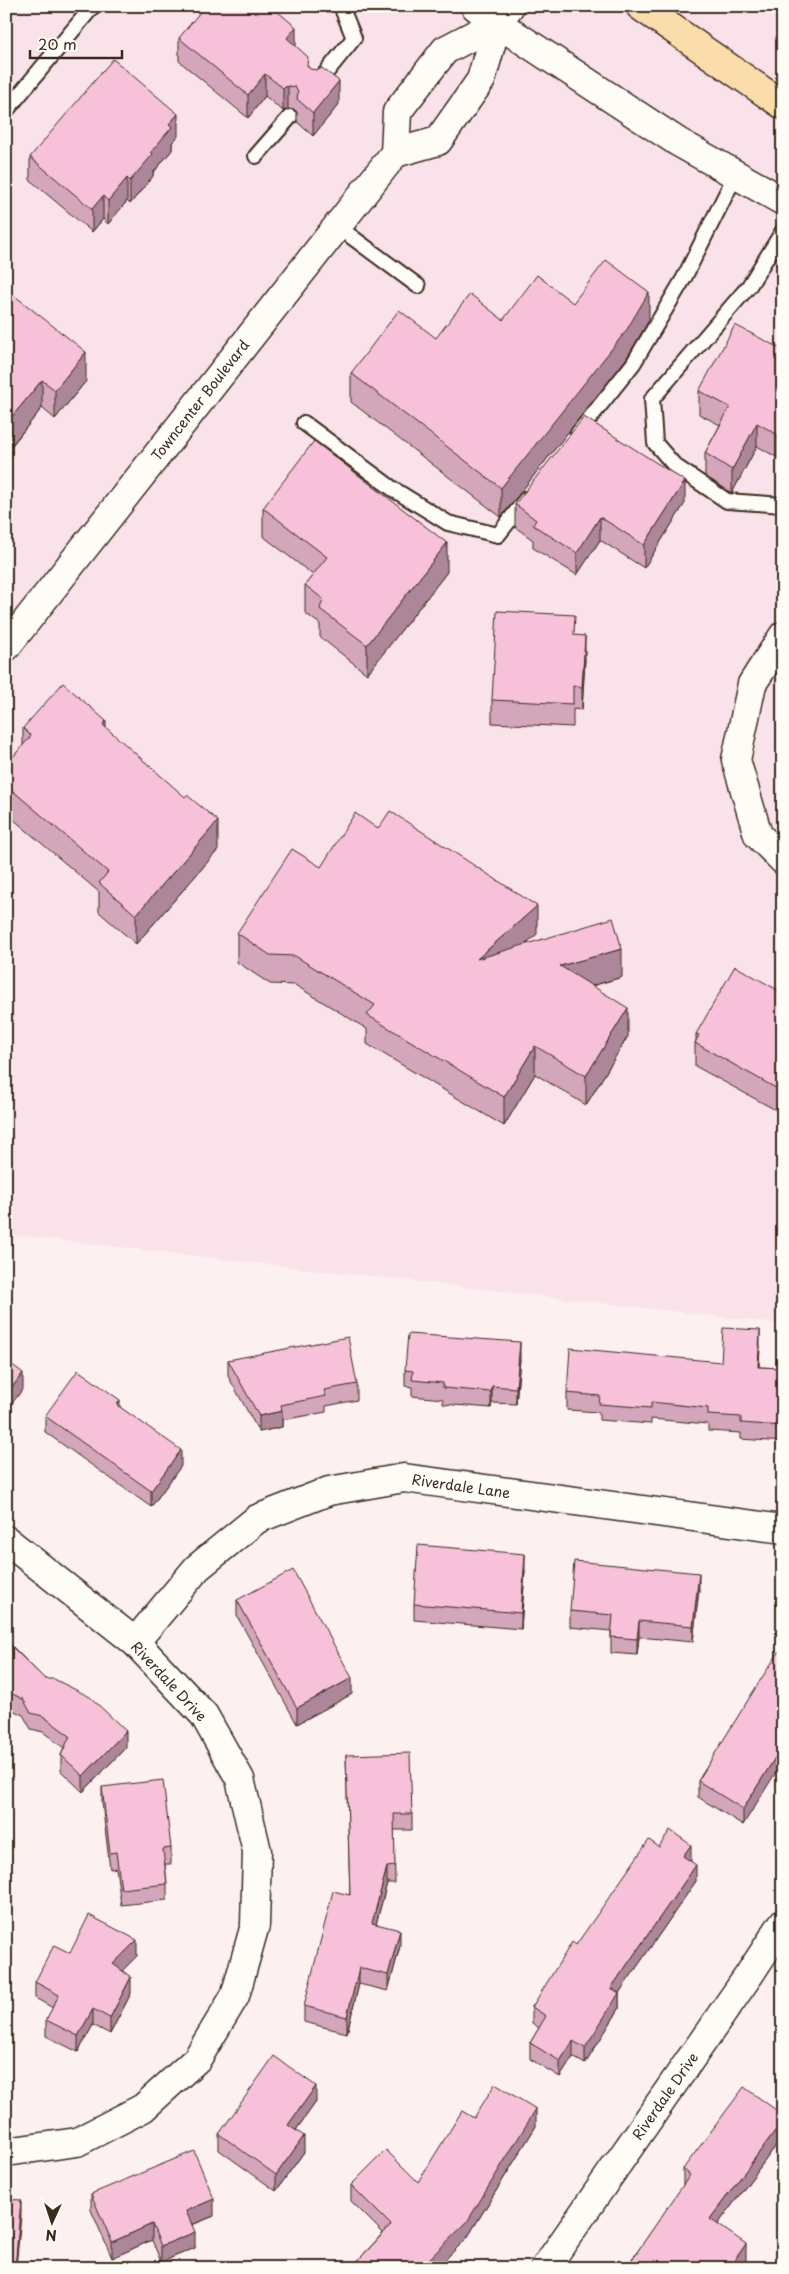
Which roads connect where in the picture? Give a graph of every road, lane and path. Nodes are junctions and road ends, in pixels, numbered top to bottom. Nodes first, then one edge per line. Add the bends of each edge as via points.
1 (93, 6) edge
2 (476, 6) edge
3 (640, 6) edge
4 (343, 11) dead end
5 (504, 14) edge
6 (315, 85) edge
7 (783, 105) edge
8 (6, 111) edge
9 (290, 117) dead end
10 (395, 153) junction
11 (256, 156) dead end
12 (736, 174) junction
13 (783, 201) edge
14 (337, 226) junction
15 (783, 230) edge
16 (418, 286) dead end
17 (304, 423) dead end
18 (572, 442) edge
19 (535, 488) edge
20 (783, 505) edge
21 (783, 636) edge
22 (6, 647) edge
23 (783, 860) edge
24 (783, 1529) edge
25 (6, 1540) edge
26 (135, 1642) junction
27 (783, 1922) edge
28 (6, 2152) edge
29 (545, 2268) edge

1 - 8 lane
2 - 5 street
3 - 7 highway
4 - 6 lane via 354,38
5 - 10 street via 445,50 397,112
5 - 10 street via 482,80 438,141
5 - 12 street via 678,142
9 - 11 lane
10 - 14 street, Towncenter Boulevard
12 - 13 street
12 - 18 lane via 684,278 633,364
14 - 16 lane
14 - 22 street, Towncenter Boulevard
15 - 20 lane via 749,286 652,399 655,443 675,466 727,502
17 - 19 lane via 394,489 448,523 498,535
21 - 23 street via 752,684 736,760 758,835
24 - 26 street, Riverdale Lane via 404,1478 329,1491 257,1519 197,1568
25 - 26 street, Riverdale Drive
26 - 28 street, Riverdale Drive via 204,1715 240,1779 257,1851 255,1925 235,1996 197,2059 143,2108 77,2142
27 - 29 street, Riverdale Drive

